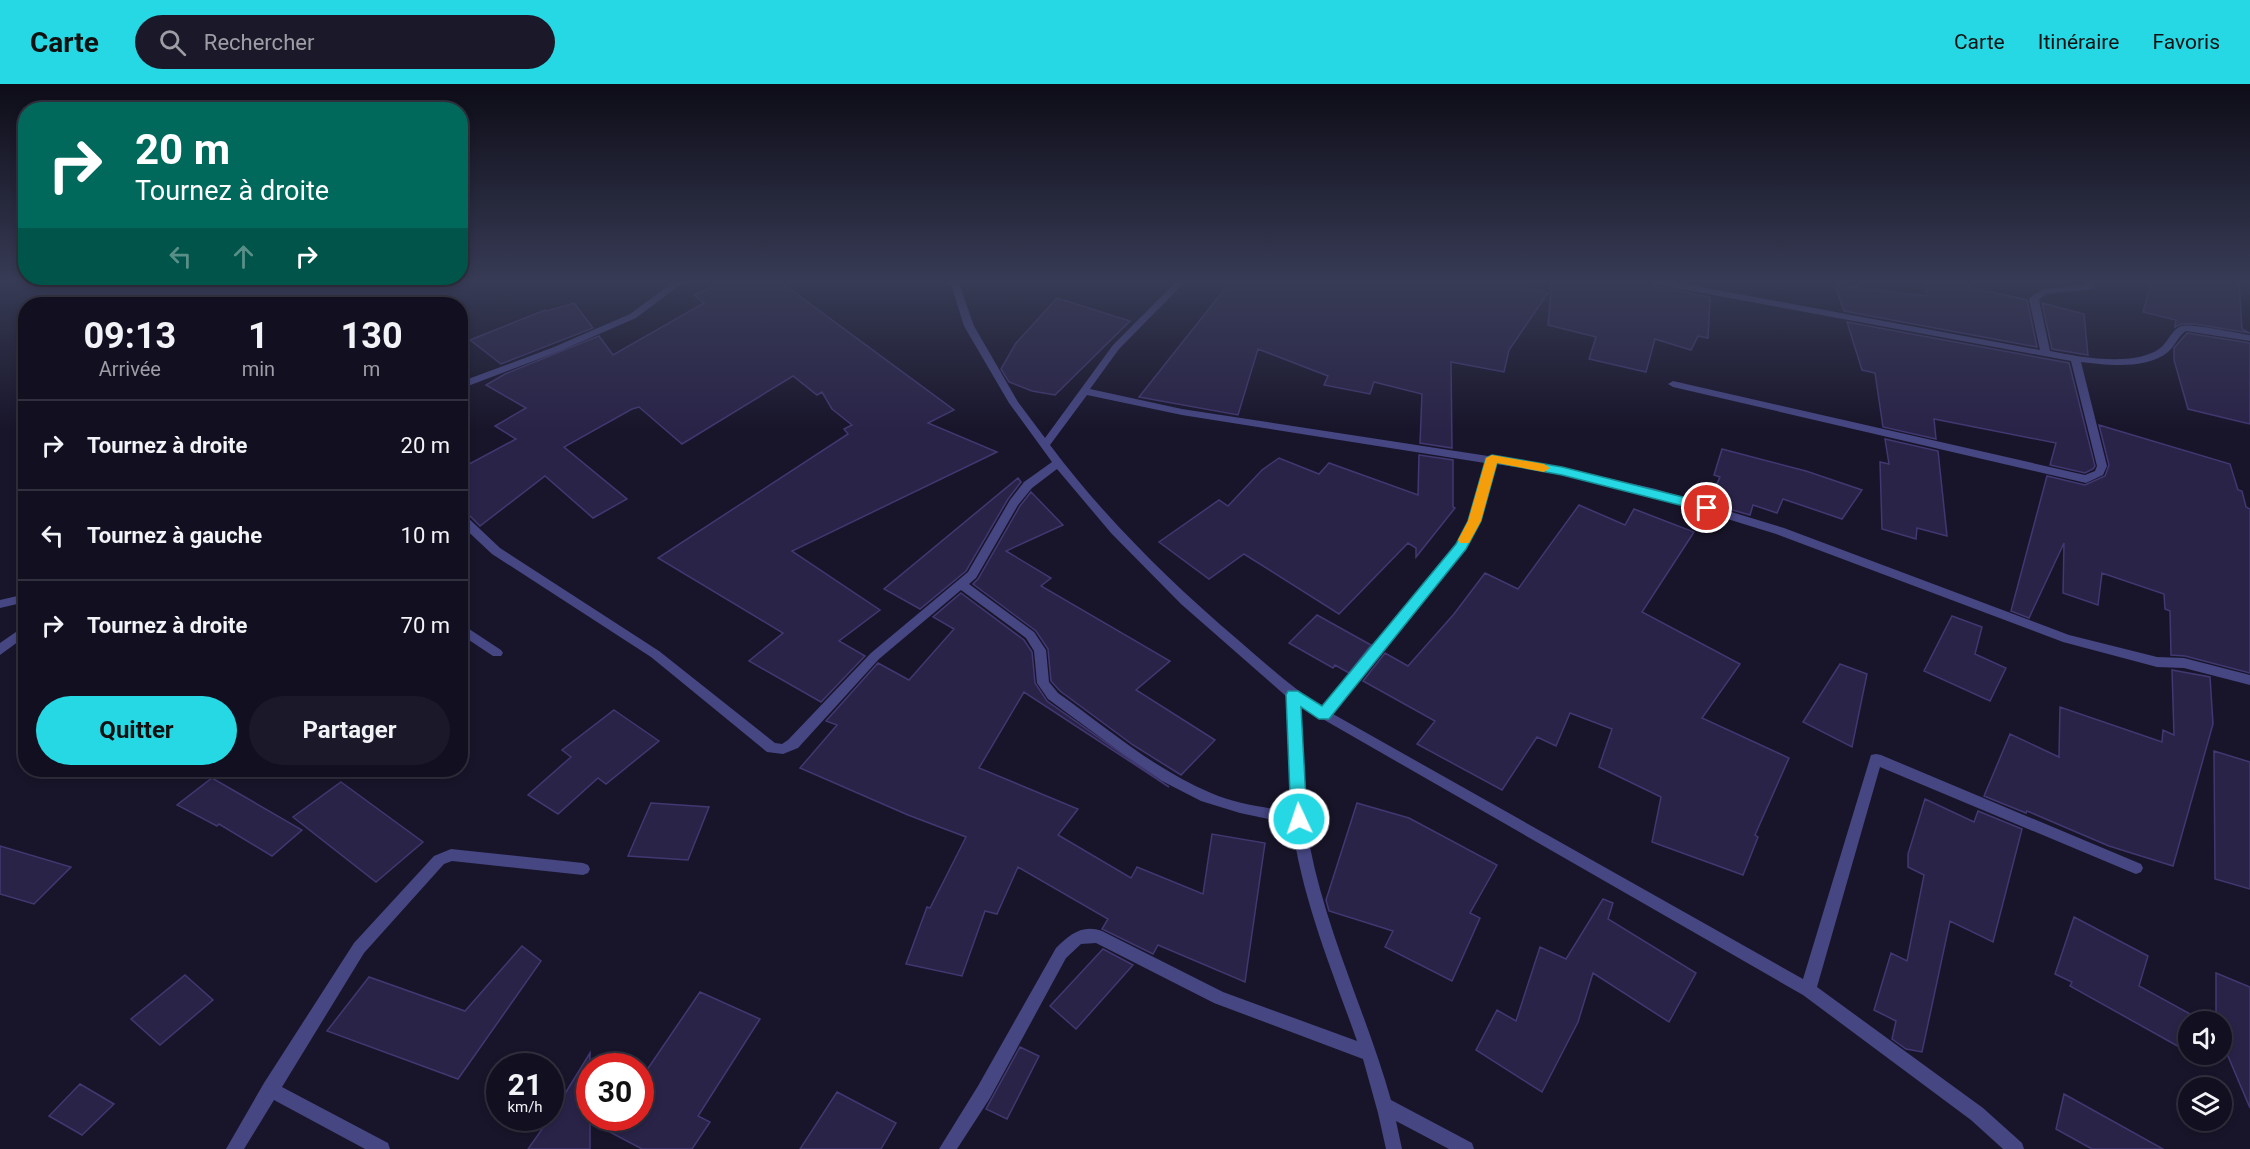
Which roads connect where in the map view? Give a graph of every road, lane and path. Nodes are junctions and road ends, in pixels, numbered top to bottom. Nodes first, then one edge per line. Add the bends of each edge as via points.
1 (600, 331) edge
2 (972, 331) edge
3 (1132, 331) edge
4 (1928, 331) edge
5 (2041, 331) edge
6 (2178, 331) edge
7 (2203, 331) edge
8 (2250, 338) edge
9 (2046, 352) junction
10 (2075, 359) junction
11 (468, 383) edge
12 (1673, 384) dead end
13 (1084, 392) junction
14 (1046, 445) junction
15 (1492, 458) junction
16 (1058, 463) junction
17 (468, 525) edge
18 (962, 585) junction
19 (18, 600) edge
20 (0, 604) edge
21 (468, 633) edge
22 (18, 635) edge
23 (0, 650) edge
24 (496, 653) dead end
25 (2250, 680) edge
26 (1293, 695) junction
27 (1324, 715) junction
28 (1299, 819) junction
29 (2136, 867) dead end
30 (583, 869) dead end
31 (1808, 990) junction
32 (1368, 1053) junction
33 (270, 1089) junction
34 (1387, 1107) junction
35 (234, 1149) edge
36 (382, 1149) edge
37 (947, 1149) edge
38 (1394, 1149) edge
39 (1466, 1149) edge
40 (2016, 1149) edge

1 - 11 street
2 - 14 street via 1014,403
3 - 13 street
4 - 9 street
5 - 9 street
6 - 10 street via 2161,353 2114,362
7 - 8 street
9 - 10 street
10 - 12 street via 2102,466 2086,479
13 - 14 street
13 - 15 street via 1182,412
14 - 16 street
15 - 25 street via 1562,471 1725,513 2067,639 2147,660 2184,663
15 - 27 street via 1475,521 1461,546
16 - 18 street via 1028,485
16 - 26 street via 1114,530 1185,601
17 - 18 street via 496,551 654,654 772,748 793,744 875,656
18 - 28 street via 1030,635 1040,650 1043,683 1053,696 1164,775 1205,797
19 - 20 street
21 - 24 street
22 - 23 street
26 - 27 street
26 - 28 street
27 - 31 street
28 - 32 street via 1306,864 1322,920
29 - 31 street via 1876,759
30 - 33 street via 451,855 439,860 359,948
31 - 40 street via 1977,1114
32 - 34 street
32 - 37 street via 1219,998 1097,936 1078,937 1061,953 984,1092
33 - 35 street
33 - 36 street
34 - 38 street
34 - 39 street

